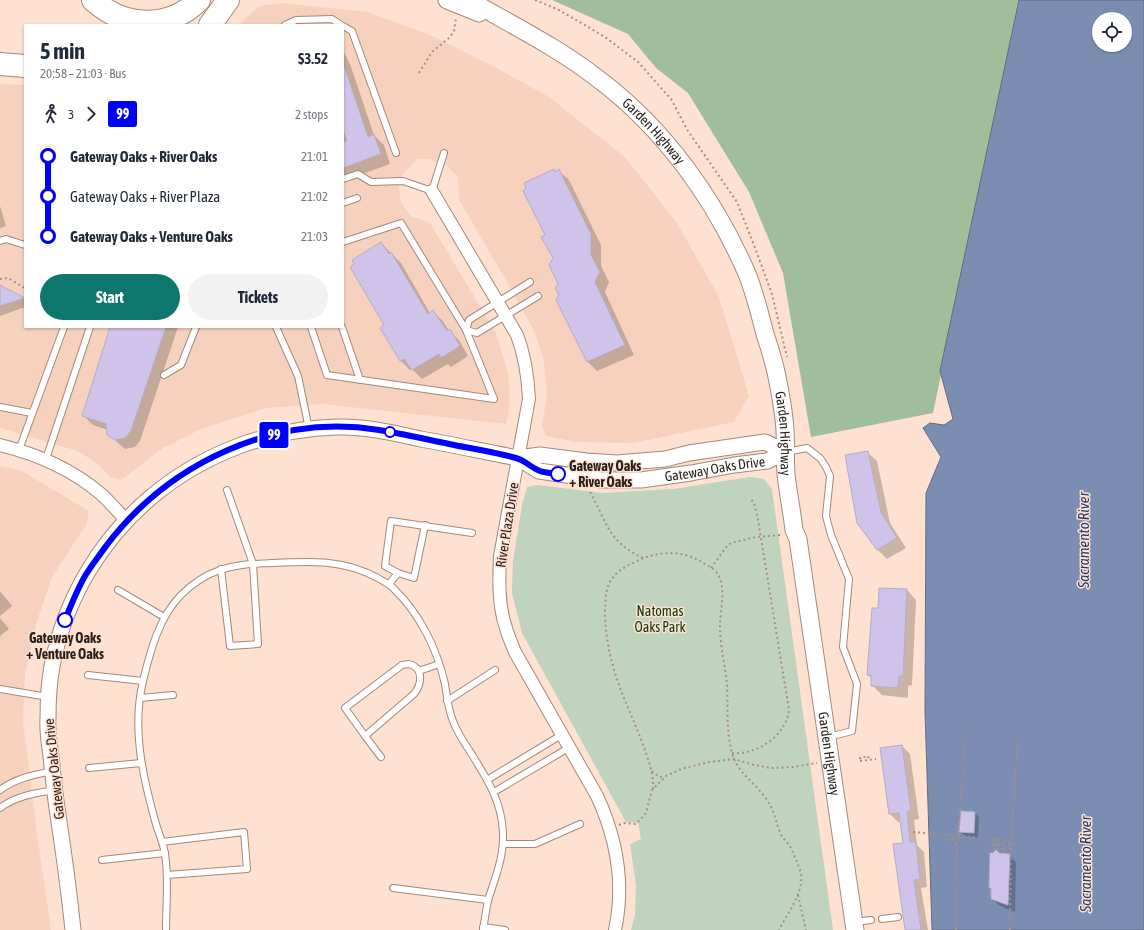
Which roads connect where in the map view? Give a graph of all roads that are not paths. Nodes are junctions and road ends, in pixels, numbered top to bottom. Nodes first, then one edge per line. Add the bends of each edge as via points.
1 (93, 0) edge
2 (199, 0) edge
3 (228, 0) edge
4 (458, 1) edge
5 (211, 24) edge
6 (287, 24) edge
7 (340, 24) edge
8 (344, 26) edge
9 (0, 64) edge
10 (24, 66) edge
11 (396, 152) dead end
12 (444, 153) dead end
13 (344, 179) edge
14 (432, 191) junction
15 (357, 198) dead end
16 (344, 203) edge
17 (0, 241) edge
18 (344, 242) edge
19 (24, 245) edge
20 (530, 282) dead end
21 (538, 296) dead end
22 (497, 302) junction
23 (505, 316) junction
24 (64, 328) edge
25 (90, 328) edge
26 (196, 328) edge
27 (276, 328) edge
28 (311, 328) edge
29 (342, 328) edge
30 (466, 330) junction
31 (164, 375) dead end
32 (360, 380) junction
33 (0, 407) edge
34 (32, 413) junction
35 (309, 429) junction
36 (0, 445) edge
37 (19, 450) junction
38 (786, 452) junction
39 (518, 458) junction
40 (46, 459) junction
41 (227, 490) dead end
42 (127, 520) junction
43 (425, 525) junction
44 (472, 533) dead end
45 (253, 564) junction
46 (222, 569) junction
47 (398, 573) junction
48 (389, 584) junction
49 (118, 590) dead end
50 (164, 617) junction
51 (439, 664) junction
52 (495, 670) dead end
53 (419, 671) junction
54 (88, 675) dead end
55 (143, 681) junction
56 (0, 689) edge
57 (173, 695) dead end
58 (49, 697) junction
59 (140, 698) junction
60 (447, 701) junction
61 (563, 734) junction
62 (365, 736) junction
63 (827, 737) junction
64 (570, 747) junction
65 (381, 757) dead end
66 (140, 762) junction
67 (89, 768) dead end
68 (52, 771) junction
69 (487, 780) junction
70 (0, 790) edge
71 (55, 790) junction
72 (494, 792) junction
73 (0, 808) edge
74 (580, 824) dead end
75 (162, 842) junction
76 (503, 844) junction
77 (165, 853) junction
78 (102, 860) dead end
79 (167, 874) junction
80 (392, 888) dead end
81 (488, 900) junction
82 (898, 917) dead end
83 (882, 919) dead end
84 (871, 920) dead end
85 (854, 926) edge
86 (483, 929) edge
87 (73, 930) edge
88 (166, 930) edge
89 (505, 930) edge
90 (615, 930) edge

1 - 2 highway via 111,13 128,20 148,22 183,12
3 - 5 highway
4 - 38 main road, Garden Highway via 523,31 559,51 596,77 620,96 665,141 688,170 722,223 748,278 776,372
6 - 7 lane via 296,20 332,20
8 - 11 lane via 352,31
9 - 10 highway
12 - 14 lane
13 - 14 lane via 358,174 371,182 403,181
14 - 22 street, River Plaza Drive
15 - 16 lane
17 - 19 lane via 6,239
18 - 30 lane via 401,223
20 - 22 lane
21 - 23 lane
22 - 23 street, River Plaza Drive
22 - 30 lane via 469,320
23 - 30 lane via 477,333
23 - 39 street, River Plaza Drive via 523,350 528,381 529,399
24 - 34 lane
25 - 40 lane
26 - 31 lane via 181,364
27 - 35 lane via 298,376
28 - 32 lane via 327,375
29 - 32 lane
30 - 32 lane via 494,399
33 - 34 lane
34 - 37 lane
35 - 39 street, Gateway Oaks Drive via 339,427 379,430
35 - 42 street, Gateway Oaks Drive via 260,438 204,461 170,482
36 - 37 street
37 - 40 street
38 - 39 street, Gateway Oaks Drive via 765,442 665,459 617,463 540,455
38 - 39 street, Gateway Oaks Drive via 767,461 641,480 600,480 539,471
38 - 63 main road, Garden Highway via 786,474 794,530 798,538
38 - 63 lane via 807,448 820,458 826,467 830,476 826,516 849,579 843,647 857,684 852,731
39 - 61 street, River Plaza Drive via 500,556 500,602 505,627 515,652
40 - 42 street via 84,481
41 - 45 lane
42 - 58 street, Gateway Oaks Drive via 85,576 76,593 56,648
43 - 44 lane
43 - 47 lane via 414,578
43 - 47 lane via 391,521 385,566
45 - 46 lane
45 - 46 lane via 258,644 230,646
45 - 48 lane via 324,562 345,565 371,574
46 - 50 lane via 193,584 179,596
47 - 48 lane
48 - 51 lane via 404,599 423,626
49 - 50 lane
50 - 55 lane
51 - 53 lane
51 - 60 lane
52 - 60 lane
53 - 62 lane via 419,688
53 - 62 lane via 413,665 402,665 345,708
54 - 55 lane
55 - 59 lane
56 - 58 lane
57 - 59 lane
58 - 68 street, Gateway Oaks Drive via 47,720
59 - 66 lane
60 - 69 lane via 458,732
61 - 64 street, River Plaza Drive
61 - 69 lane
62 - 65 lane
63 - 85 main road, Garden Highway
64 - 72 lane
64 - 90 street, River Plaza Drive via 597,796 617,856 619,897
66 - 67 lane
66 - 75 lane
68 - 70 lane via 24,777
68 - 71 street, Gateway Oaks Drive
69 - 72 lane
71 - 73 lane via 30,794
71 - 87 street, Gateway Oaks Drive
72 - 76 lane via 500,808
74 - 76 lane via 535,844
75 - 77 lane
75 - 79 lane via 244,832 247,869
76 - 81 lane via 500,863
77 - 78 lane
77 - 79 lane
79 - 88 lane
80 - 81 lane
81 - 86 lane
82 - 83 lane
84 - 85 lane
86 - 89 lane

